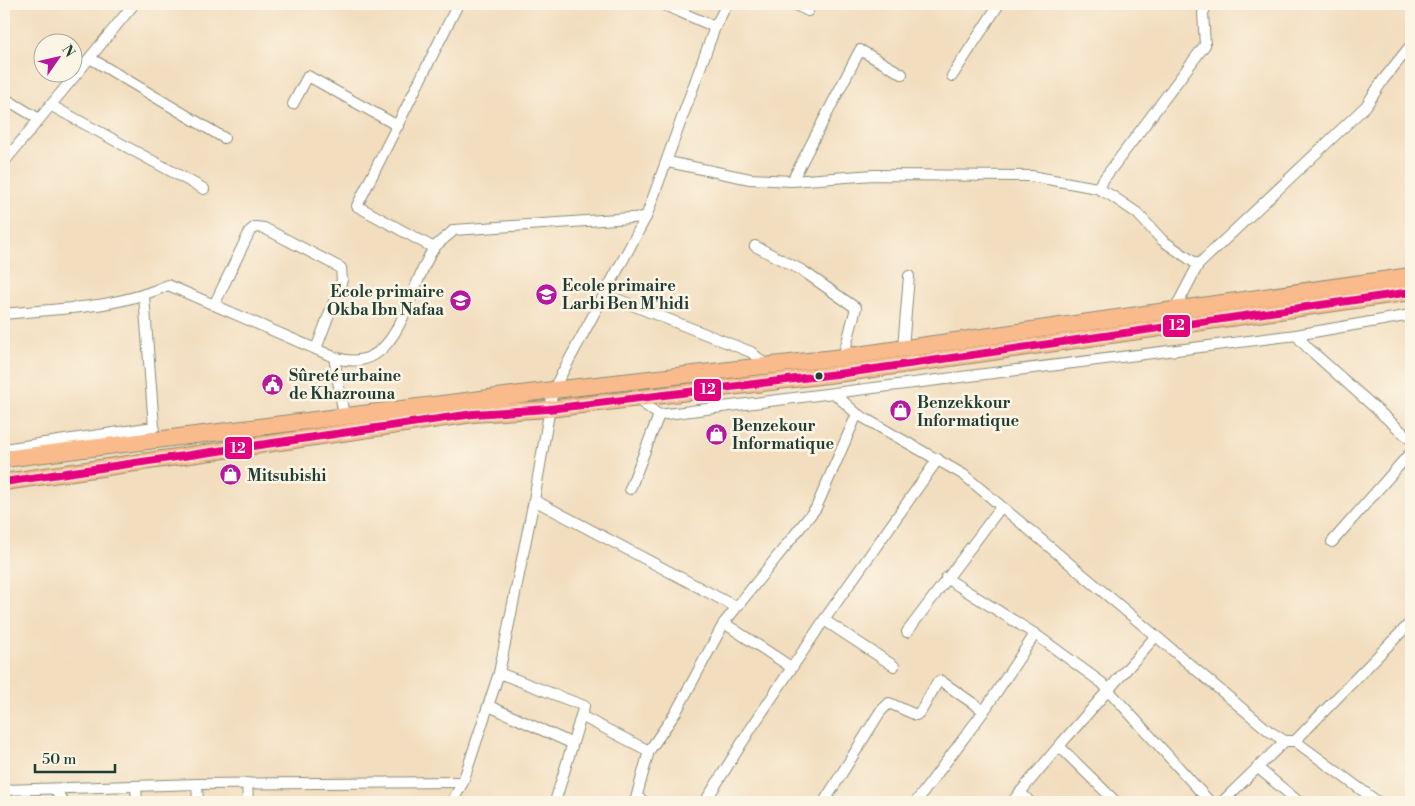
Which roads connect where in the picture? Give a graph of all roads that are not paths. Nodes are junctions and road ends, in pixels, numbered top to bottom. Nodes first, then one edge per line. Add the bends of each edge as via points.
1 (134, 4) edge
2 (458, 4) edge
3 (662, 4) edge
4 (727, 4) edge
5 (794, 4) edge
6 (1000, 4) edge
7 (1207, 4) edge
8 (808, 11) dead end
9 (715, 27) junction
10 (1411, 45) edge
11 (90, 58) junction
12 (902, 74) dead end
13 (952, 76) dead end
14 (4, 98) edge
15 (293, 104) dead end
16 (50, 105) junction
17 (39, 119) junction
18 (398, 126) junction
19 (224, 138) dead end
20 (4, 162) edge
21 (668, 162) junction
22 (792, 181) junction
23 (1097, 188) junction
24 (204, 189) dead end
25 (646, 217) junction
26 (755, 246) dead end
27 (434, 248) junction
28 (1198, 265) junction
29 (909, 276) dead end
30 (1411, 276) edge
31 (1411, 292) edge
32 (604, 294) junction
33 (144, 296) junction
34 (214, 305) junction
35 (1175, 309) junction
36 (4, 314) edge
37 (1411, 315) edge
38 (1296, 335) junction
39 (903, 348) junction
40 (316, 349) junction
41 (334, 357) junction
42 (843, 357) junction
43 (767, 366) junction
44 (553, 390) junction
45 (835, 394) junction
46 (637, 399) junction
47 (549, 409) junction
48 (857, 414) junction
49 (658, 415) junction
50 (344, 416) junction
51 (1411, 440) edge
52 (4, 449) edge
53 (1411, 452) edge
54 (4, 459) edge
55 (938, 459) junction
56 (4, 482) edge
57 (630, 489) dead end
58 (534, 500) junction
59 (1001, 507) junction
60 (1332, 542) dead end
61 (946, 578) junction
62 (736, 607) junction
63 (824, 620) junction
64 (1411, 622) edge
65 (724, 624) junction
66 (907, 632) dead end
67 (1035, 634) junction
68 (1154, 637) junction
69 (894, 666) dead end
70 (791, 667) junction
71 (499, 673) junction
72 (1108, 690) junction
73 (489, 706) junction
74 (984, 711) junction
75 (580, 716) junction
76 (1290, 741) junction
77 (572, 743) junction
78 (1059, 746) junction
79 (649, 752) junction
80 (1258, 768) junction
81 (463, 782) junction
82 (247, 783) junction
83 (197, 784) junction
84 (136, 786) junction
85 (54, 789) junction
86 (4, 790) edge
87 (1020, 792) junction
88 (639, 800) edge
89 (456, 801) edge
90 (64, 802) edge
91 (137, 802) edge
92 (198, 802) edge
93 (248, 802) edge
94 (555, 802) edge
95 (705, 802) edge
96 (824, 802) edge
97 (916, 802) edge
98 (1012, 802) edge
99 (1030, 802) edge
100 (1116, 802) edge
101 (1210, 802) edge
102 (1222, 802) edge
103 (1299, 802) edge
104 (1378, 802) edge

1 - 11 street
2 - 18 street
3 - 9 street
4 - 9 street
5 - 8 street
6 - 13 street
7 - 23 street via 1203,13 1205,45
9 - 21 street
10 - 28 street via 1366,106
11 - 16 street
11 - 19 street
12 - 22 street via 860,50
14 - 17 street
15 - 18 street via 308,76
16 - 17 street
16 - 24 street
17 - 20 street
18 - 27 street via 357,206
21 - 22 street via 750,179
21 - 25 street
22 - 23 street via 874,176 1031,176
23 - 28 street via 1137,213 1162,240
25 - 27 street via 454,230
25 - 32 street
26 - 42 street via 803,271 856,308
27 - 41 street via 389,345 358,362
28 - 35 street
29 - 39 street
30 - 35 highway
31 - 46 highway via 854,372
32 - 43 street via 752,352
32 - 44 street
33 - 34 street via 168,285
33 - 36 street via 107,304
33 - 52 street via 154,427
34 - 40 street
34 - 40 street via 250,231 264,228 341,268 342,280
35 - 39 highway
37 - 38 street
38 - 45 street via 983,372
38 - 51 street
39 - 42 highway
40 - 41 street
41 - 50 street
42 - 43 highway
43 - 44 highway
44 - 47 street
44 - 50 highway
45 - 48 street
45 - 49 street
46 - 47 highway
46 - 49 street
47 - 56 highway via 473,414
47 - 58 street
48 - 55 street
48 - 62 street via 816,508
49 - 57 street
50 - 54 highway
53 - 60 street
55 - 59 street via 964,475
55 - 63 street
58 - 62 street
58 - 71 street
59 - 61 street
59 - 68 street
61 - 66 street
61 - 67 street
62 - 65 street
63 - 69 street
63 - 70 street
64 - 76 street
65 - 70 street
65 - 79 street via 676,712
67 - 72 street
67 - 74 street
68 - 72 street
68 - 76 street via 1269,731
70 - 95 street
71 - 73 street
71 - 75 street via 584,706
72 - 78 street
72 - 101 street
73 - 77 street
73 - 81 street
74 - 96 street via 941,681 936,683 916,715 889,703 880,712
74 - 97 street
75 - 77 street
75 - 79 street
76 - 80 street
76 - 104 street
77 - 94 street
78 - 87 street
78 - 100 street
79 - 88 street
80 - 102 street
80 - 103 street
81 - 82 street
81 - 89 street
82 - 83 street
82 - 93 street
83 - 84 street
83 - 92 street
84 - 85 street
84 - 91 street
85 - 86 street
85 - 90 street
87 - 98 street
87 - 99 street

